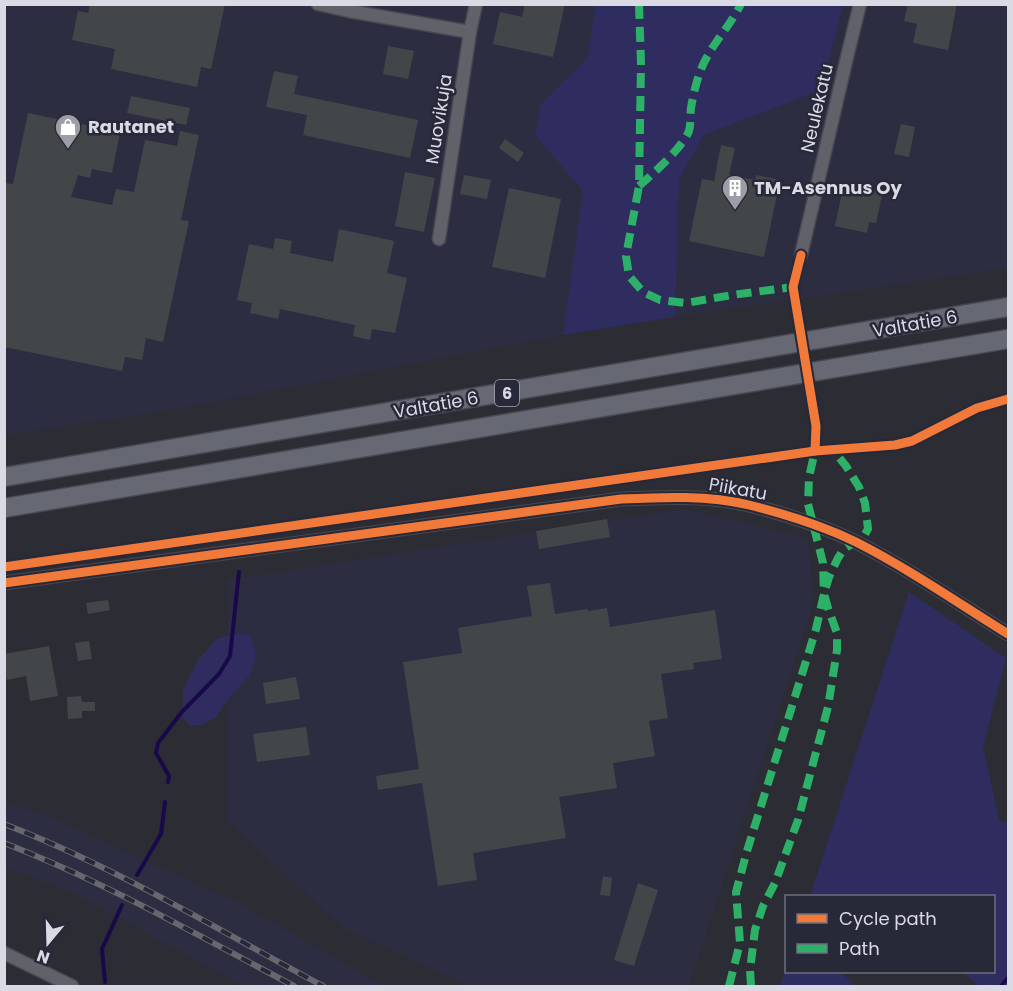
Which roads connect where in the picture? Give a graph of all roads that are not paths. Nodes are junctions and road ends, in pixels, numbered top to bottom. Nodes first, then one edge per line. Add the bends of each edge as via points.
1 (318, 4) edge
2 (476, 4) edge
3 (860, 4) edge
4 (470, 32) junction
5 (439, 239) dead end
6 (801, 255) dead end
7 (1008, 308) edge
8 (1008, 339) edge
9 (4, 477) edge
10 (4, 508) edge
11 (4, 583) edge
12 (1008, 634) edge
13 (4, 953) edge
14 (72, 987) edge

1 - 4 street
2 - 4 street, Muovikuja
3 - 6 street, Neulekatu
4 - 5 street, Muovikuja
7 - 9 highway, Valtatie 6 / 6
8 - 10 highway, Valtatie 6 / 6
11 - 12 street, Piikatu via 610,500 670,496 747,505 813,524 888,559
13 - 14 street

